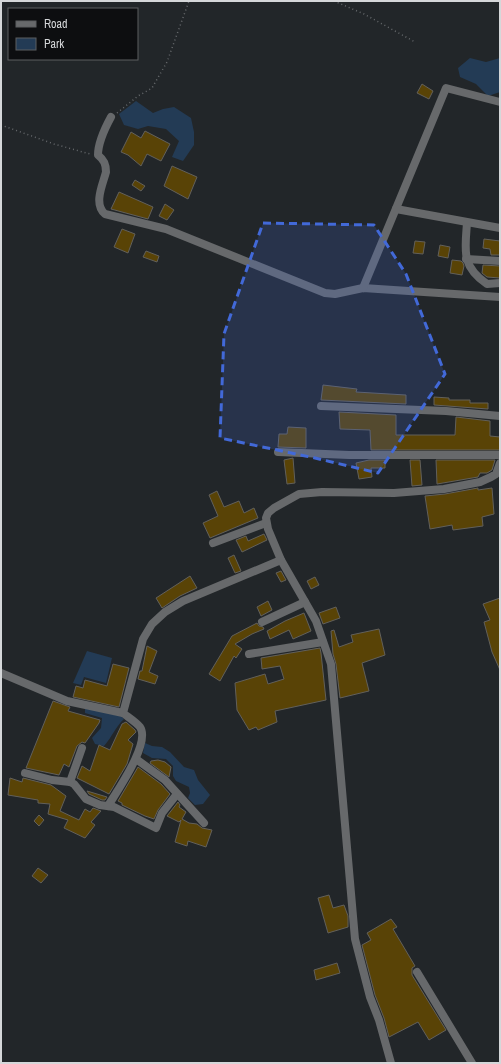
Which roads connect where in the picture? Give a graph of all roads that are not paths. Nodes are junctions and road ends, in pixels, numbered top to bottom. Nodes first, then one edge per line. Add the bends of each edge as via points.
1 (500, 102) edge
2 (112, 117) road end
3 (396, 209) junction
4 (467, 223) junction
5 (500, 228) edge
6 (466, 259) junction
7 (500, 261) edge
8 (500, 283) edge
9 (363, 288) junction
10 (500, 298) edge
11 (321, 406) dead end
12 (500, 416) edge
13 (278, 452) dead end
14 (500, 455) edge
15 (499, 467) edge
16 (266, 523) junction
17 (213, 543) dead end
18 (281, 560) junction
19 (305, 602) junction
20 (262, 622) dead end
21 (323, 642) junction
22 (249, 654) dead end
23 (1, 673) edge
24 (123, 713) junction
25 (82, 748) dead end
26 (136, 759) junction
27 (25, 773) dead end
28 (70, 782) junction
29 (177, 794) junction
30 (108, 806) junction
31 (204, 823) dead end
32 (417, 972) dead end
33 (391, 1063) edge
34 (472, 1063) edge

1 - 3 street via 446,88
2 - 9 street via 99,142 98,155 106,167 99,203 102,212 166,229 326,293 335,294
3 - 4 street
3 - 9 street
4 - 5 street
4 - 6 street
6 - 7 street
6 - 8 street via 481,280 487,284
9 - 10 street
11 - 12 street
13 - 14 street via 349,455
15 - 16 street via 491,477 480,482 444,489 394,493 299,494 268,513
16 - 17 street
16 - 18 street
18 - 19 street
18 - 24 street via 183,601 152,624 143,639
19 - 20 street
19 - 21 street via 316,621
21 - 22 street
21 - 33 street via 331,664 355,939
23 - 24 street via 66,701
24 - 26 street via 140,727 142,733
25 - 28 street
26 - 29 street via 165,780
26 - 30 street
27 - 28 street
28 - 30 street via 86,799
29 - 30 street via 162,813 156,828
29 - 31 street
32 - 34 street

